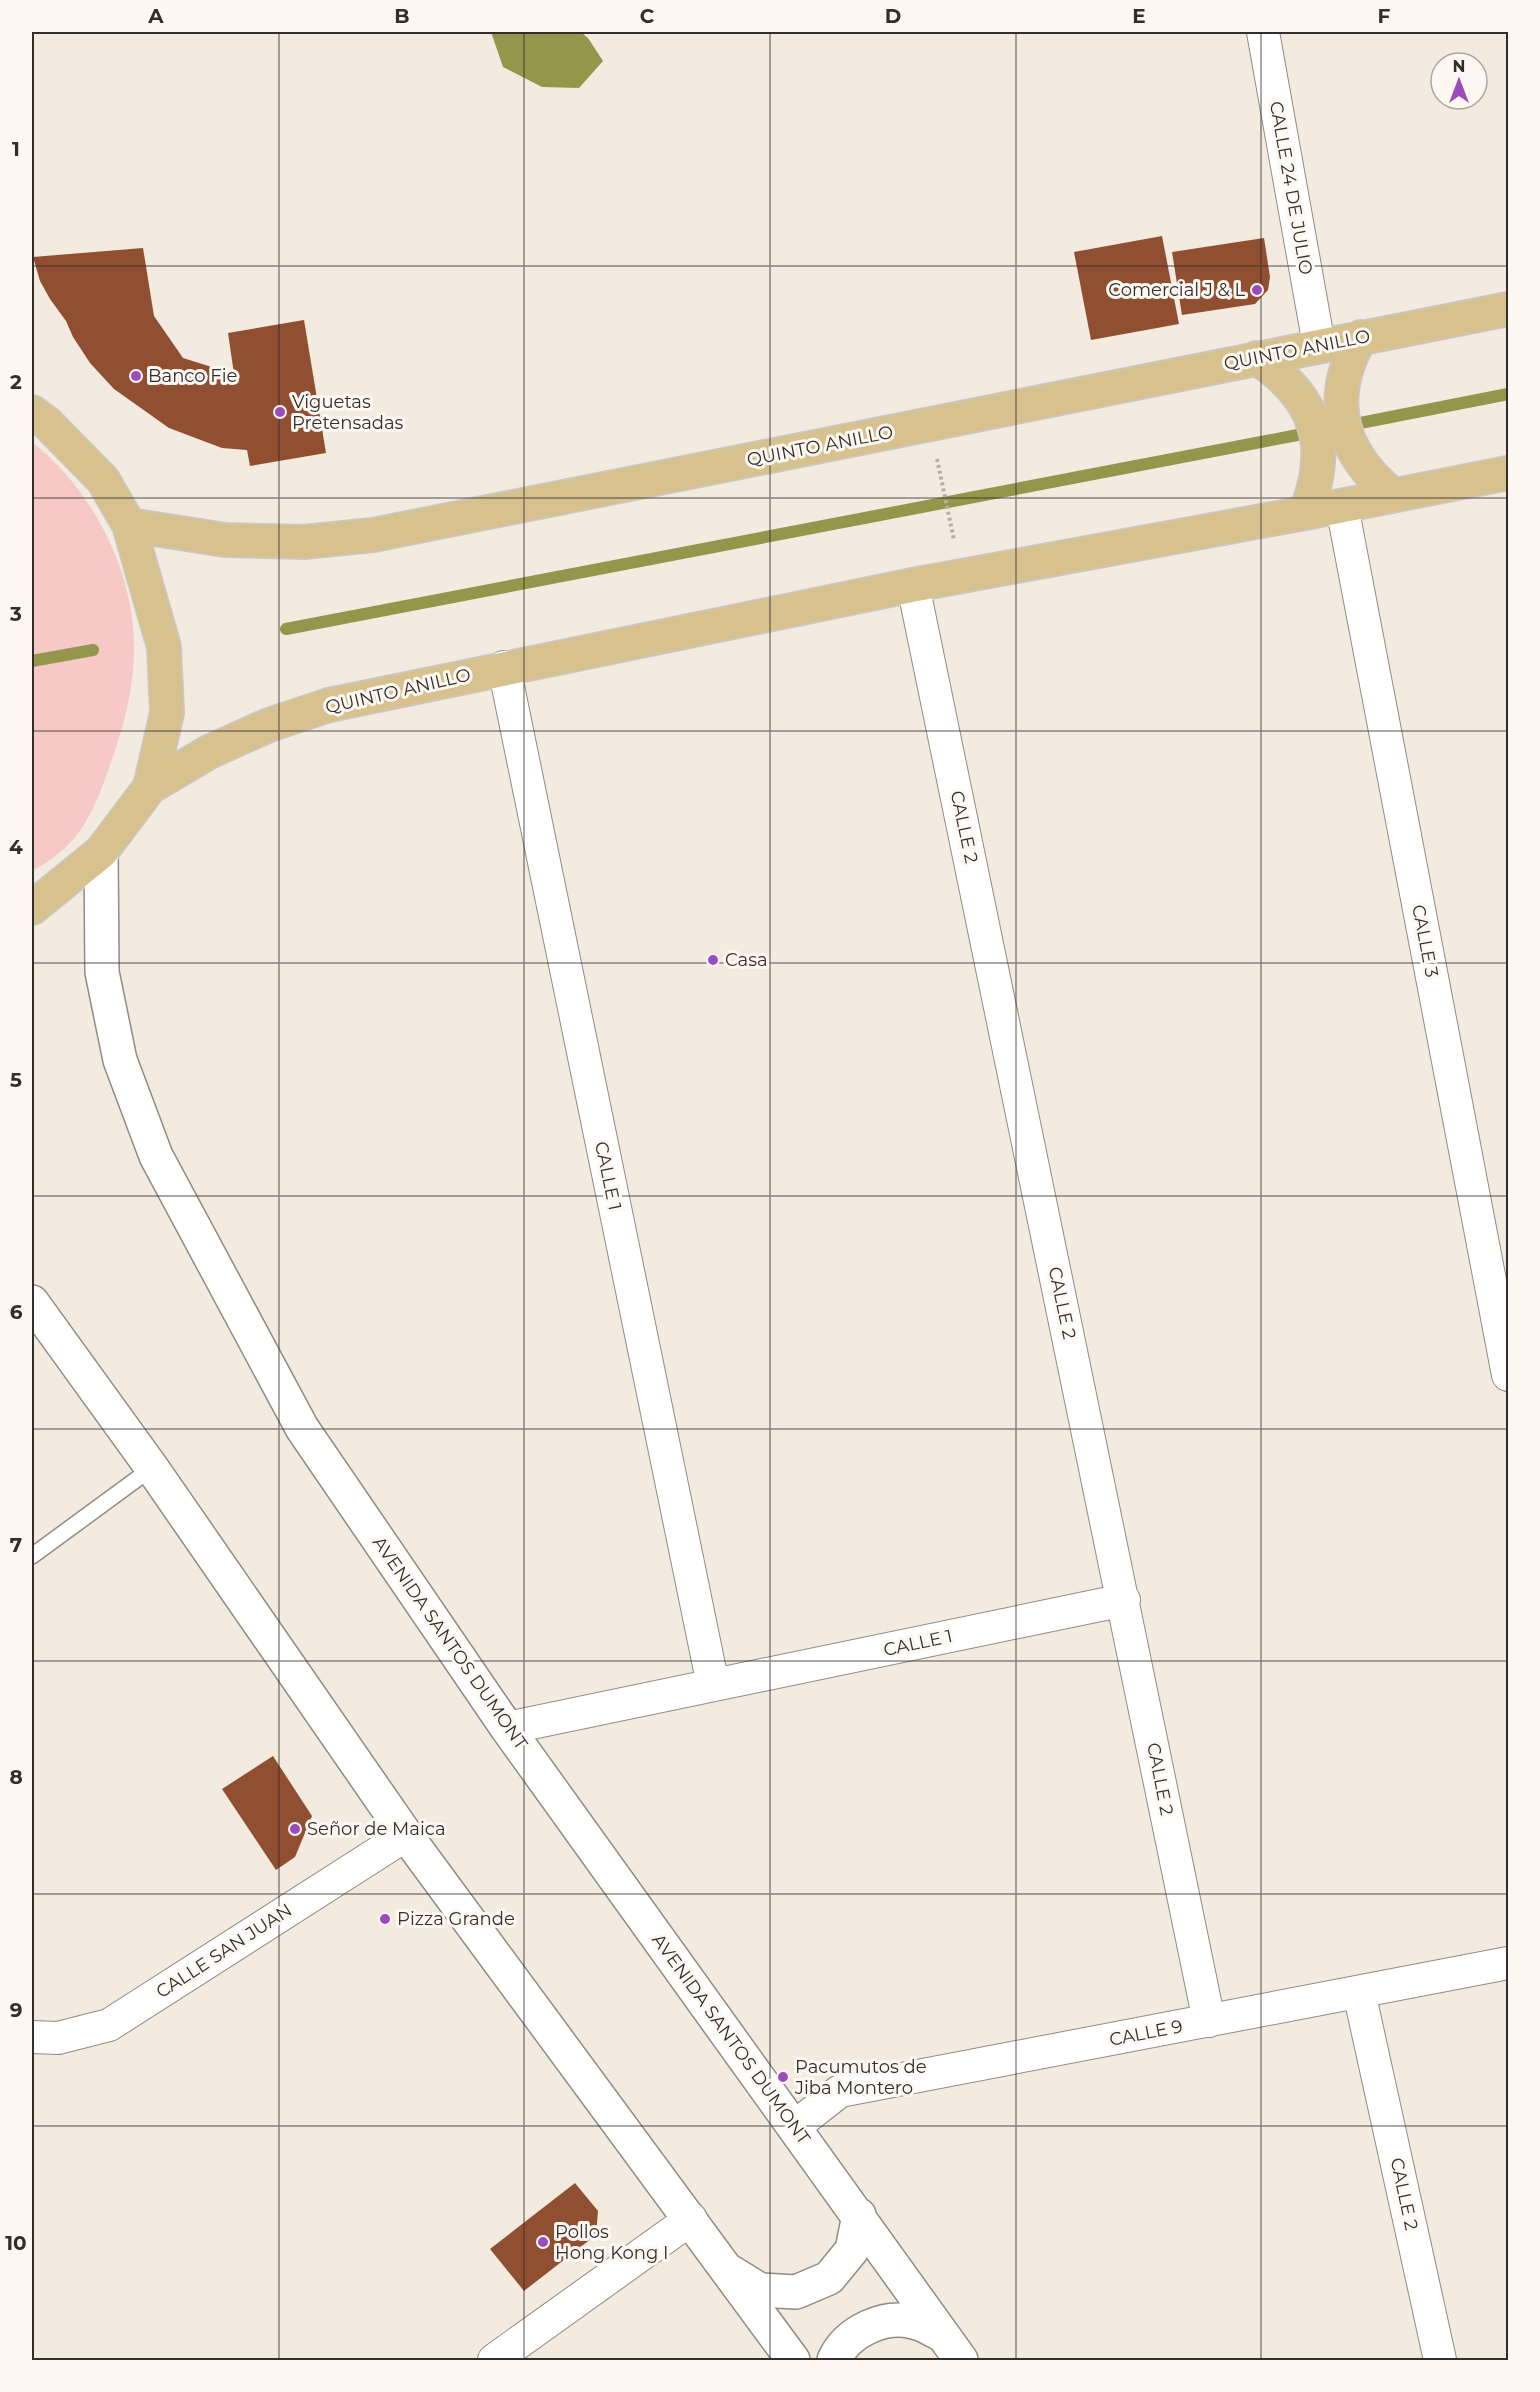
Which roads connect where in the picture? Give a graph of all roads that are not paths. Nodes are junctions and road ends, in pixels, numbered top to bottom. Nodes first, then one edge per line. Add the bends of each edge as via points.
1 (1263, 32) edge
2 (1509, 309) edge
3 (1361, 337) junction
4 (1320, 345) junction
5 (1256, 358) junction
6 (32, 412) edge
7 (1509, 473) edge
8 (1393, 495) junction
9 (1342, 506) junction
10 (1305, 513) junction
11 (129, 525) junction
12 (913, 585) junction
13 (504, 667) junction
14 (150, 787) junction
15 (101, 852) junction
16 (32, 908) edge
17 (32, 1302) edge
18 (1509, 1375) edge
19 (152, 1468) junction
20 (32, 1556) edge
21 (1124, 1600) junction
22 (713, 1685) junction
23 (507, 1728) junction
24 (406, 1835) junction
25 (1509, 1963) edge
26 (1359, 1992) junction
27 (1209, 2021) junction
28 (32, 2037) edge
29 (794, 2127) junction
30 (858, 2215) junction
31 (690, 2219) junction
32 (729, 2271) junction
33 (942, 2335) junction
34 (495, 2361) edge
35 (793, 2361) edge
36 (834, 2361) edge
37 (961, 2361) edge
38 (1440, 2361) edge

1 - 4 street, CALLE 24 DE JULIO
2 - 3 main road, QUINTO ANILLO
3 - 4 main road, QUINTO ANILLO
3 - 8 main road via 1343,378 1343,423 1361,464
4 - 5 main road, QUINTO ANILLO
5 - 10 main road via 1292,386 1314,425 1318,470
5 - 11 main road, QUINTO ANILLO via 373,535 304,542 225,540
6 - 11 main road via 103,480
7 - 8 main road, QUINTO ANILLO
8 - 9 main road, QUINTO ANILLO
9 - 10 main road, QUINTO ANILLO
9 - 18 street, CALLE 3
10 - 12 main road, QUINTO ANILLO
11 - 14 main road via 164,647 167,713
12 - 13 main road, QUINTO ANILLO
12 - 21 street, CALLE 2
13 - 14 main road, QUINTO ANILLO via 329,705 269,725 209,752
13 - 22 street, CALLE 1
14 - 15 main road
15 - 16 main road
15 - 23 main road, AVENIDA SANTOS DUMONT via 102,972 120,1060 156,1156 302,1428
17 - 19 main road
19 - 20 lane
19 - 24 main road
21 - 22 street, CALLE 1
21 - 27 street, CALLE 2
22 - 23 street, CALLE 1
23 - 29 main road, AVENIDA SANTOS DUMONT
24 - 28 street, CALLE SAN JUAN via 109,2025 58,2038
24 - 31 main road
25 - 26 street, CALLE 9
26 - 27 street, CALLE 9
26 - 38 street, CALLE 2
27 - 29 street, CALLE 9 via 840,2091
29 - 30 main road, AVENIDA SANTOS DUMONT
30 - 32 main road via 852,2250 829,2278 796,2292 760,2290
30 - 33 main road, AVENIDA SANTOS DUMONT
31 - 32 main road
31 - 34 street
32 - 35 main road
33 - 36 main road via 916,2322 887,2321 859,2331 838,2351
33 - 37 main road, AVENIDA SANTOS DUMONT

